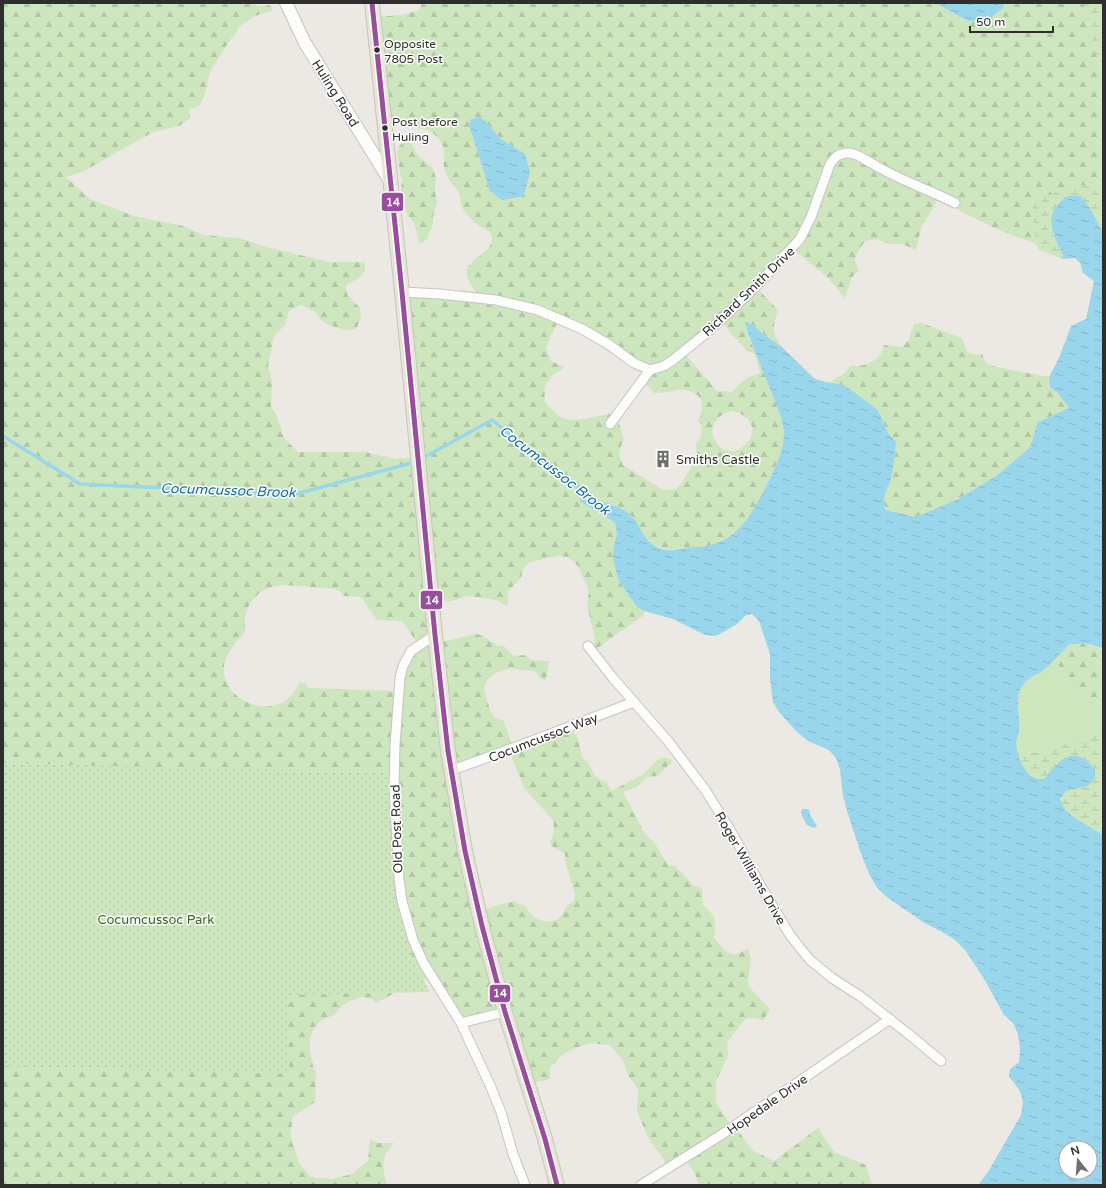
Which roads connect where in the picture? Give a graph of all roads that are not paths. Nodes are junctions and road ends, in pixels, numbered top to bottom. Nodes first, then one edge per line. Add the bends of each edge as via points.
1 (286, 3) edge
2 (372, 3) edge
3 (390, 181) junction
4 (955, 203) dead end
5 (402, 292) junction
6 (650, 370) junction
7 (610, 424) dead end
8 (435, 635) junction
9 (588, 646) dead end
10 (634, 702) junction
11 (452, 770) junction
12 (505, 1012) junction
13 (890, 1019) junction
14 (461, 1023) junction
15 (941, 1061) dead end
16 (525, 1185) edge
17 (557, 1185) edge
18 (641, 1185) edge

1 - 3 street, Huling Road via 305,43
2 - 3 main road
3 - 5 main road
4 - 6 street, Richard Smith Drive via 887,173 855,154 840,154 830,164 811,217 800,239 759,283 704,335 664,366
5 - 6 street via 496,300 538,310 582,329 634,363
5 - 8 main road
6 - 7 street
8 - 11 main road
8 - 14 street, Old Post Road via 411,651 400,678 394,788 399,879 413,940 424,964
9 - 10 street, Roger Williams Drive
10 - 11 street, Cocumcussoc Way
10 - 13 street, Roger Williams Drive via 706,791 790,935 801,949 832,978
11 - 12 main road via 465,851
12 - 14 street
12 - 17 main road
13 - 15 street, Roger Williams Drive
13 - 18 street, Hopedale Drive via 725,1132
14 - 16 street, Old Post Road via 501,1112

